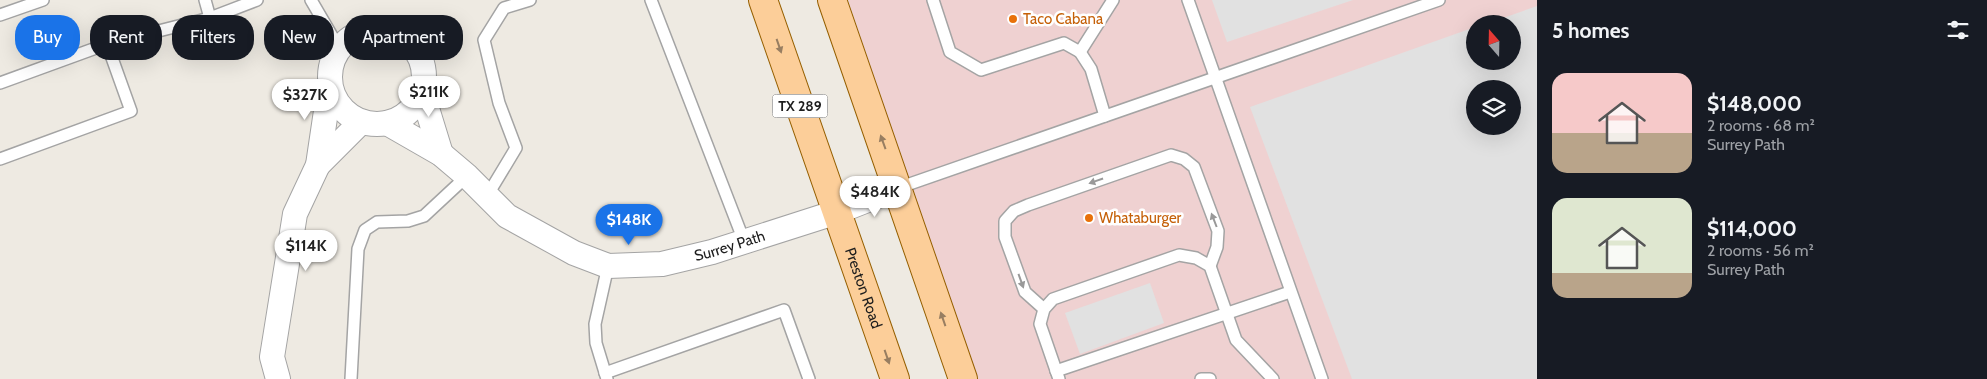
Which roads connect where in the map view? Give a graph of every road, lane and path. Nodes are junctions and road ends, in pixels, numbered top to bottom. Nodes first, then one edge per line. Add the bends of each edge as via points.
1 (43, 0) edge
2 (204, 0) edge
3 (257, 0) edge
4 (311, 0) edge
5 (530, 0) edge
6 (651, 0) edge
7 (763, 0) edge
8 (832, 0) edge
9 (933, 0) edge
10 (1113, 0) edge
11 (1188, 0) edge
12 (1439, 0) edge
13 (0, 15) edge
14 (209, 15) edge
15 (218, 15) edge
16 (339, 48) junction
17 (90, 50) edge
18 (1080, 52) junction
19 (112, 60) edge
20 (1216, 78) junction
21 (0, 83) edge
22 (330, 84) junction
23 (422, 92) junction
24 (1105, 116) junction
25 (361, 122) junction
26 (387, 124) junction
27 (441, 154) junction
28 (0, 159) edge
29 (318, 164) junction
30 (467, 176) junction
31 (898, 188) junction
32 (487, 196) junction
33 (837, 212) junction
34 (744, 241) junction
35 (608, 266) junction
36 (1210, 266) junction
37 (1290, 292) junction
38 (1044, 309) junction
39 (1228, 314) junction
40 (1057, 375) edge
41 (606, 376) edge
42 (278, 379) edge
43 (351, 379) edge
44 (809, 379) edge
45 (895, 379) edge
46 (963, 379) edge
47 (1201, 379) edge
48 (1210, 379) edge
49 (1273, 379) edge
50 (1322, 379) edge

1 - 13 lane
2 - 14 lane
3 - 15 lane
4 - 16 lane
5 - 32 lane via 504,8 484,40 499,103 516,148
6 - 34 lane
7 -> 33 main road, Preston Road / TX 289
31 -> 8 main road
9 - 18 lane via 950,52 981,70 1064,43
10 - 18 lane
11 - 20 lane
12 - 20 lane
16 - 22 street via 331,65
16 - 23 street via 356,35 378,30 400,35 416,50 424,70
17 - 21 lane
18 - 24 lane via 1091,69
19 - 28 lane via 130,111
20 - 24 lane
20 - 37 lane
22 - 25 street via 336,102 349,116
22 - 29 street
23 - 26 street via 410,111
23 - 27 street
24 - 31 lane
25 - 26 street, Surrey Path
25 - 29 street
26 - 27 street, Surrey Path
27 - 30 street, Surrey Path
29 - 42 street via 295,214 272,357
30 - 32 street, Surrey Path
30 - 43 lane via 424,216 408,221 377,222 364,230 358,250
31 - 33 street, Surrey Path
46 -> 31 main road
32 - 35 street, Surrey Path via 507,216 574,254
33 - 34 street, Surrey Path
33 -> 45 main road, Preston Road / TX 289
34 - 35 street, Surrey Path via 662,264
35 - 41 lane via 595,324 596,343
36 - 38 lane via 1179,254 1052,299
36 -> 38 lane via 1218,232 1194,167 1171,155 1014,211 1005,222 1005,237 1025,292
36 - 39 lane
37 - 39 lane
37 - 50 lane
38 - 40 lane via 1040,324
39 - 40 lane
39 - 49 lane via 1236,340
41 - 44 lane via 784,310
47 - 48 lane

